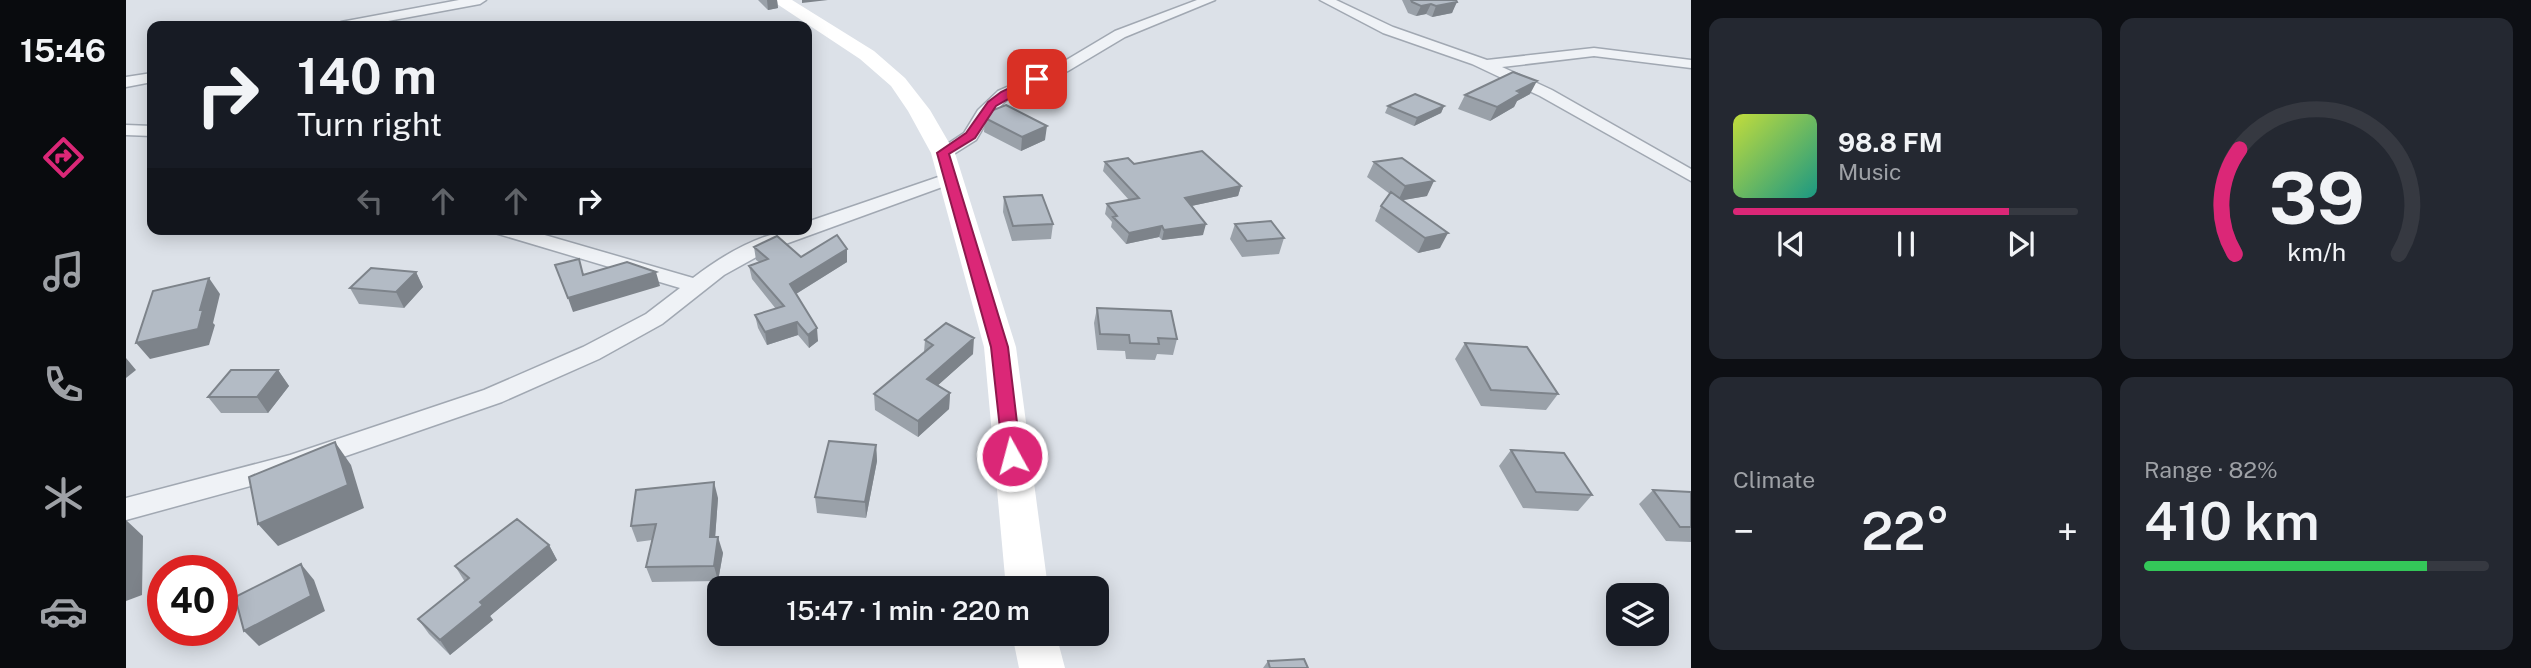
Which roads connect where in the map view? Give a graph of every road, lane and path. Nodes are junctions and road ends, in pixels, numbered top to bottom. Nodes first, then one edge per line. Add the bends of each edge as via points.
1 (480, 0) edge
2 (780, 0) edge
3 (1209, 0) edge
4 (1326, 0) edge
5 (368, 21) edge
6 (1691, 64) edge
7 (1481, 65) junction
8 (147, 79) edge
9 (126, 82) edge
10 (126, 130) edge
11 (147, 131) edge
12 (947, 165) junction
13 (1691, 176) edge
14 (812, 226) edge
15 (522, 235) edge
16 (790, 235) edge
17 (695, 286) junction
18 (126, 509) edge
19 (1026, 576) edge
20 (1037, 646) edge
21 (1042, 668) edge

1 - 5 street
2 - 12 street via 867,55 898,82 919,110
3 - 12 street via 1120,34 1063,68 1004,94 984,113
4 - 7 street via 1388,30
6 - 7 street via 1606,52
7 - 13 street via 1546,93
8 - 9 street
10 - 11 street
12 - 14 street
12 - 19 street via 1000,347
15 - 17 street
16 - 17 street via 717,270
17 - 18 street via 654,319 493,396 291,466
20 - 21 street

